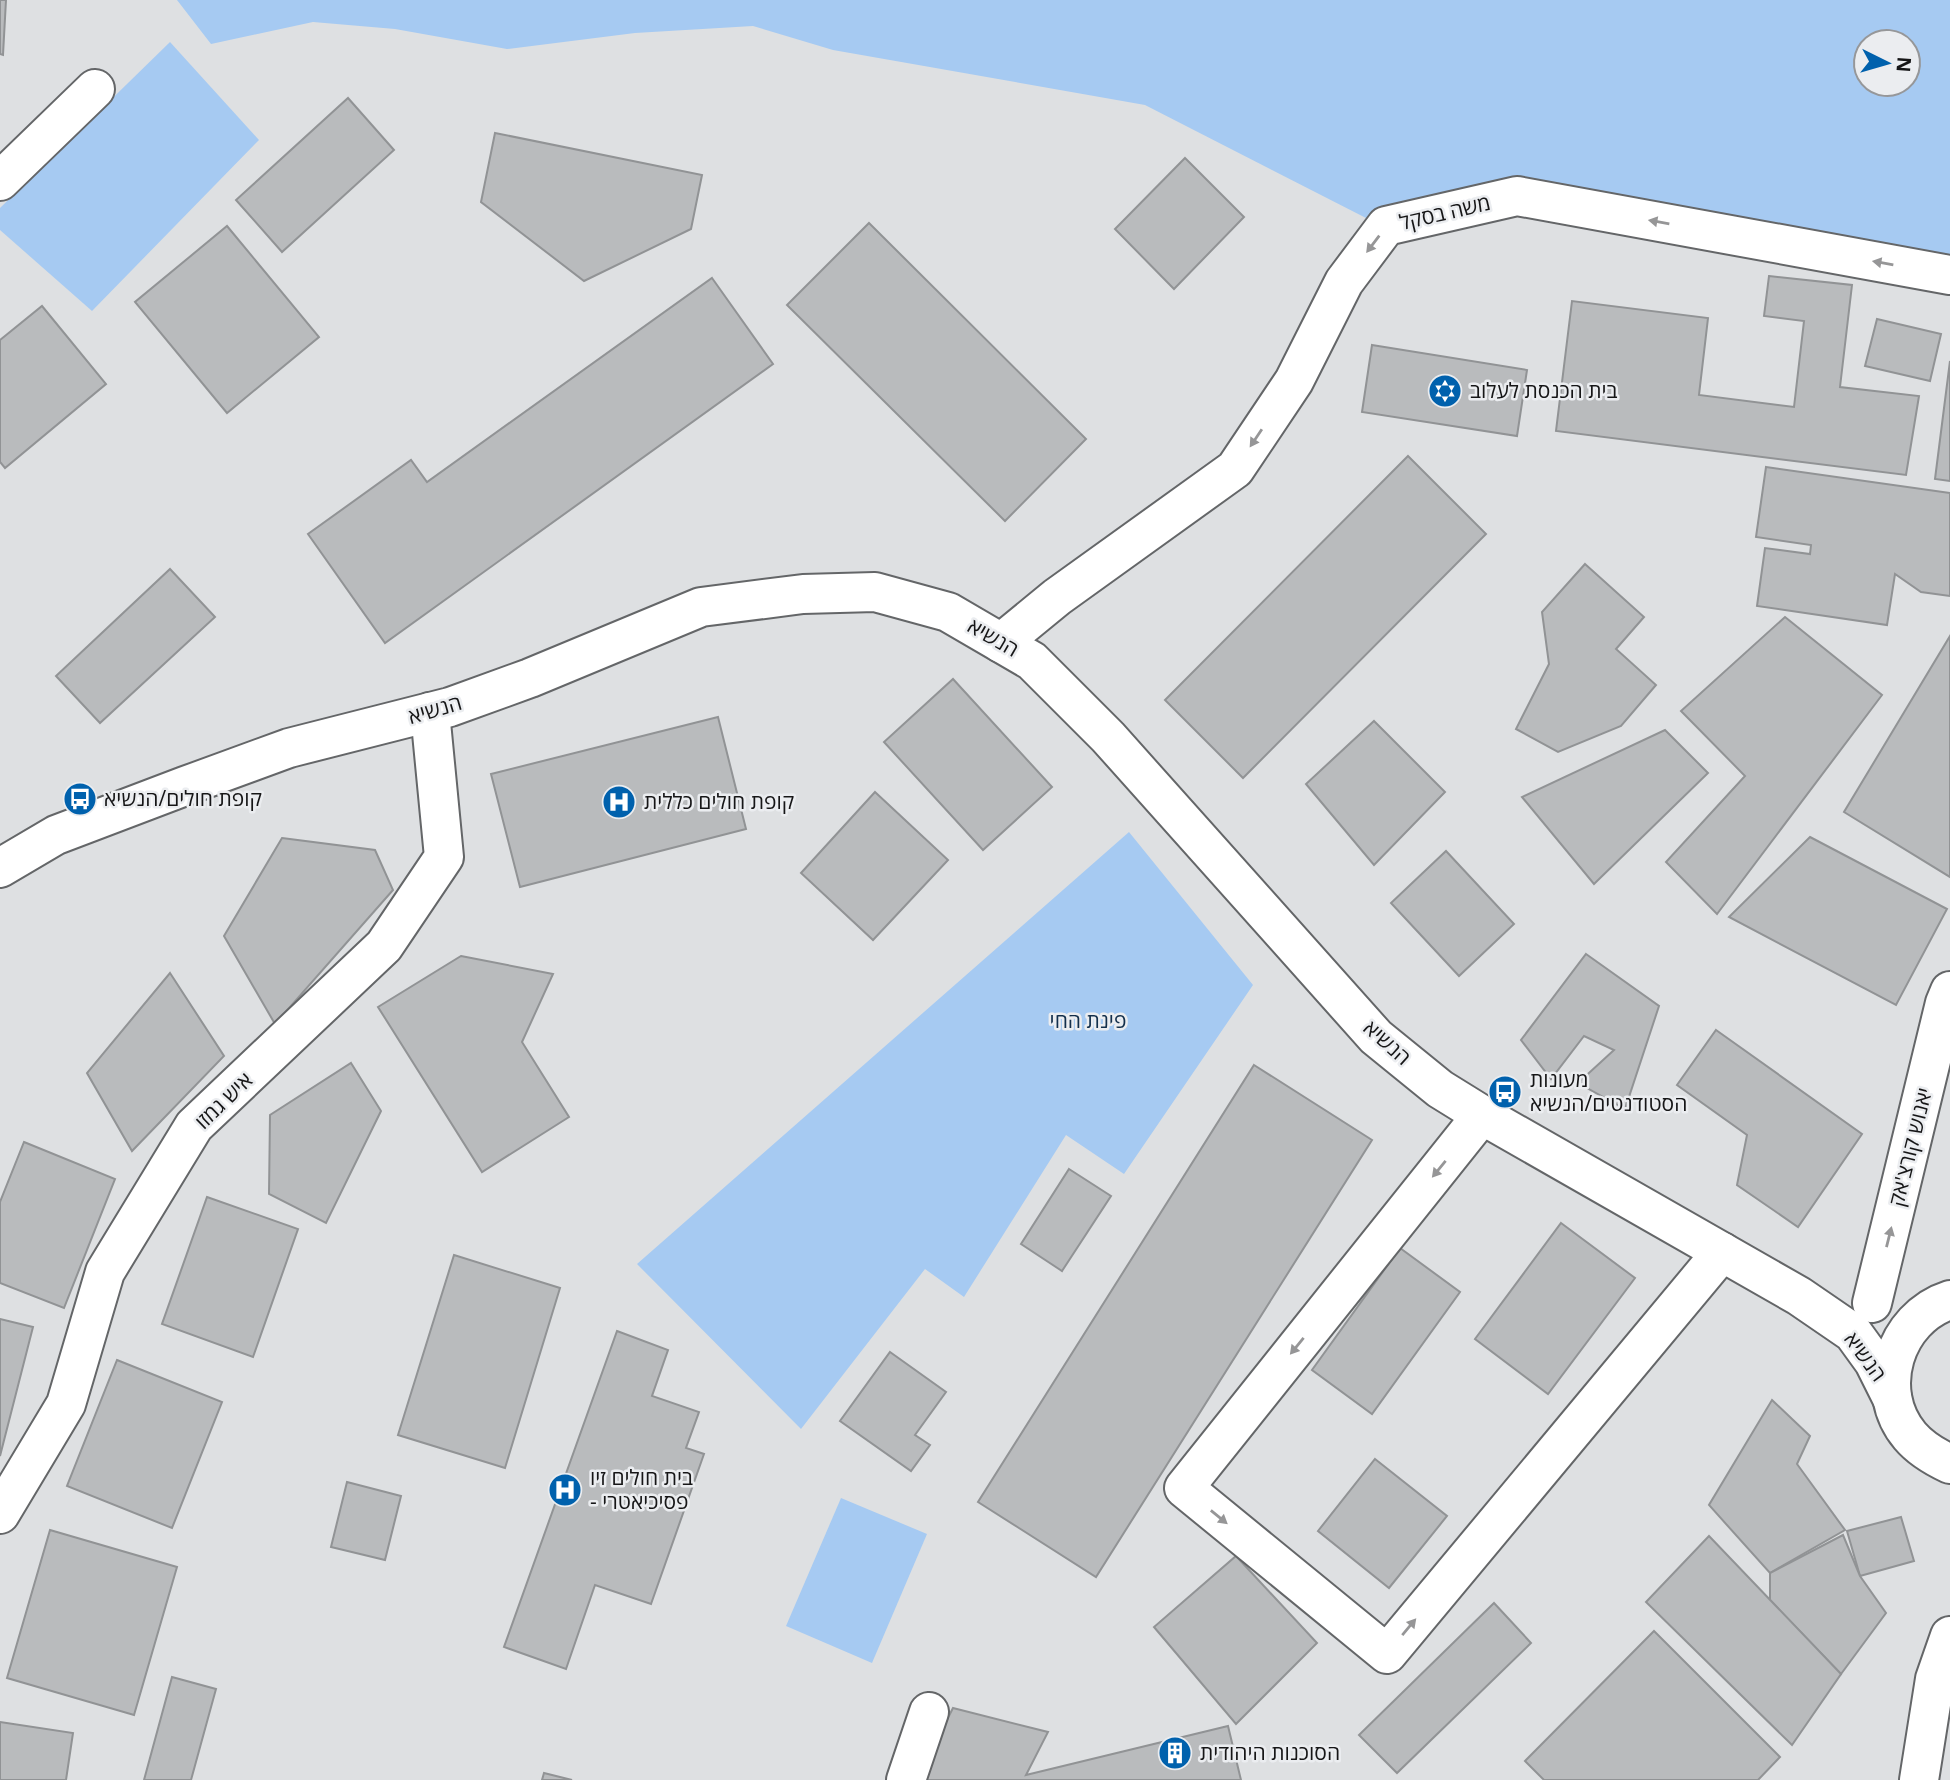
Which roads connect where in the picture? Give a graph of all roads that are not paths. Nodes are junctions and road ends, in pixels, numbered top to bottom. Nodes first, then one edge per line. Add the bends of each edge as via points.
1 (95, 89) dead end
2 (0, 181) edge
3 (1950, 275) edge
4 (1001, 643) junction
5 (430, 712) junction
6 (0, 868) edge
7 (1950, 991) edge
8 (1482, 1115) junction
9 (1722, 1252) junction
10 (1799, 1296) junction
11 (1944, 1302) edge
12 (1872, 1303) junction
13 (1892, 1398) junction
14 (1938, 1457) edge
15 (1950, 1491) edge
16 (0, 1514) edge
17 (1950, 1636) edge
18 (929, 1712) dead end
19 (906, 1780) edge
20 (1919, 1780) edge

1 - 2 street
3 -> 4 street, משה בסקל via 1517,196 1386,226 1344,282 1294,381 1235,469
4 - 5 street, הנשיא via 948,612 875,592 803,594 701,607 530,678
4 - 8 street, הנשיא via 1032,661 1108,737 1376,1037 1440,1089
5 - 6 street, הנשיא via 289,748 184,786 57,835
5 - 16 street, איש גמזו via 444,856 384,946 194,1126 105,1272 66,1404
12 -> 7 street, יאנוש קורצ'אק
8 - 9 street, הנשיא
8 -> 9 street via 1184,1488 1387,1654
9 - 10 street, הנשיא
10 - 12 street, הנשיא
10 - 13 street, הנשיא via 1853,1333
11 - 12 street, הנשיא
11 - 13 street via 1915,1321 1899,1343 1891,1370
13 - 14 street, הנשיא via 1910,1436
14 - 15 street, הנשיא
17 - 20 street via 1935,1679
18 - 19 street

